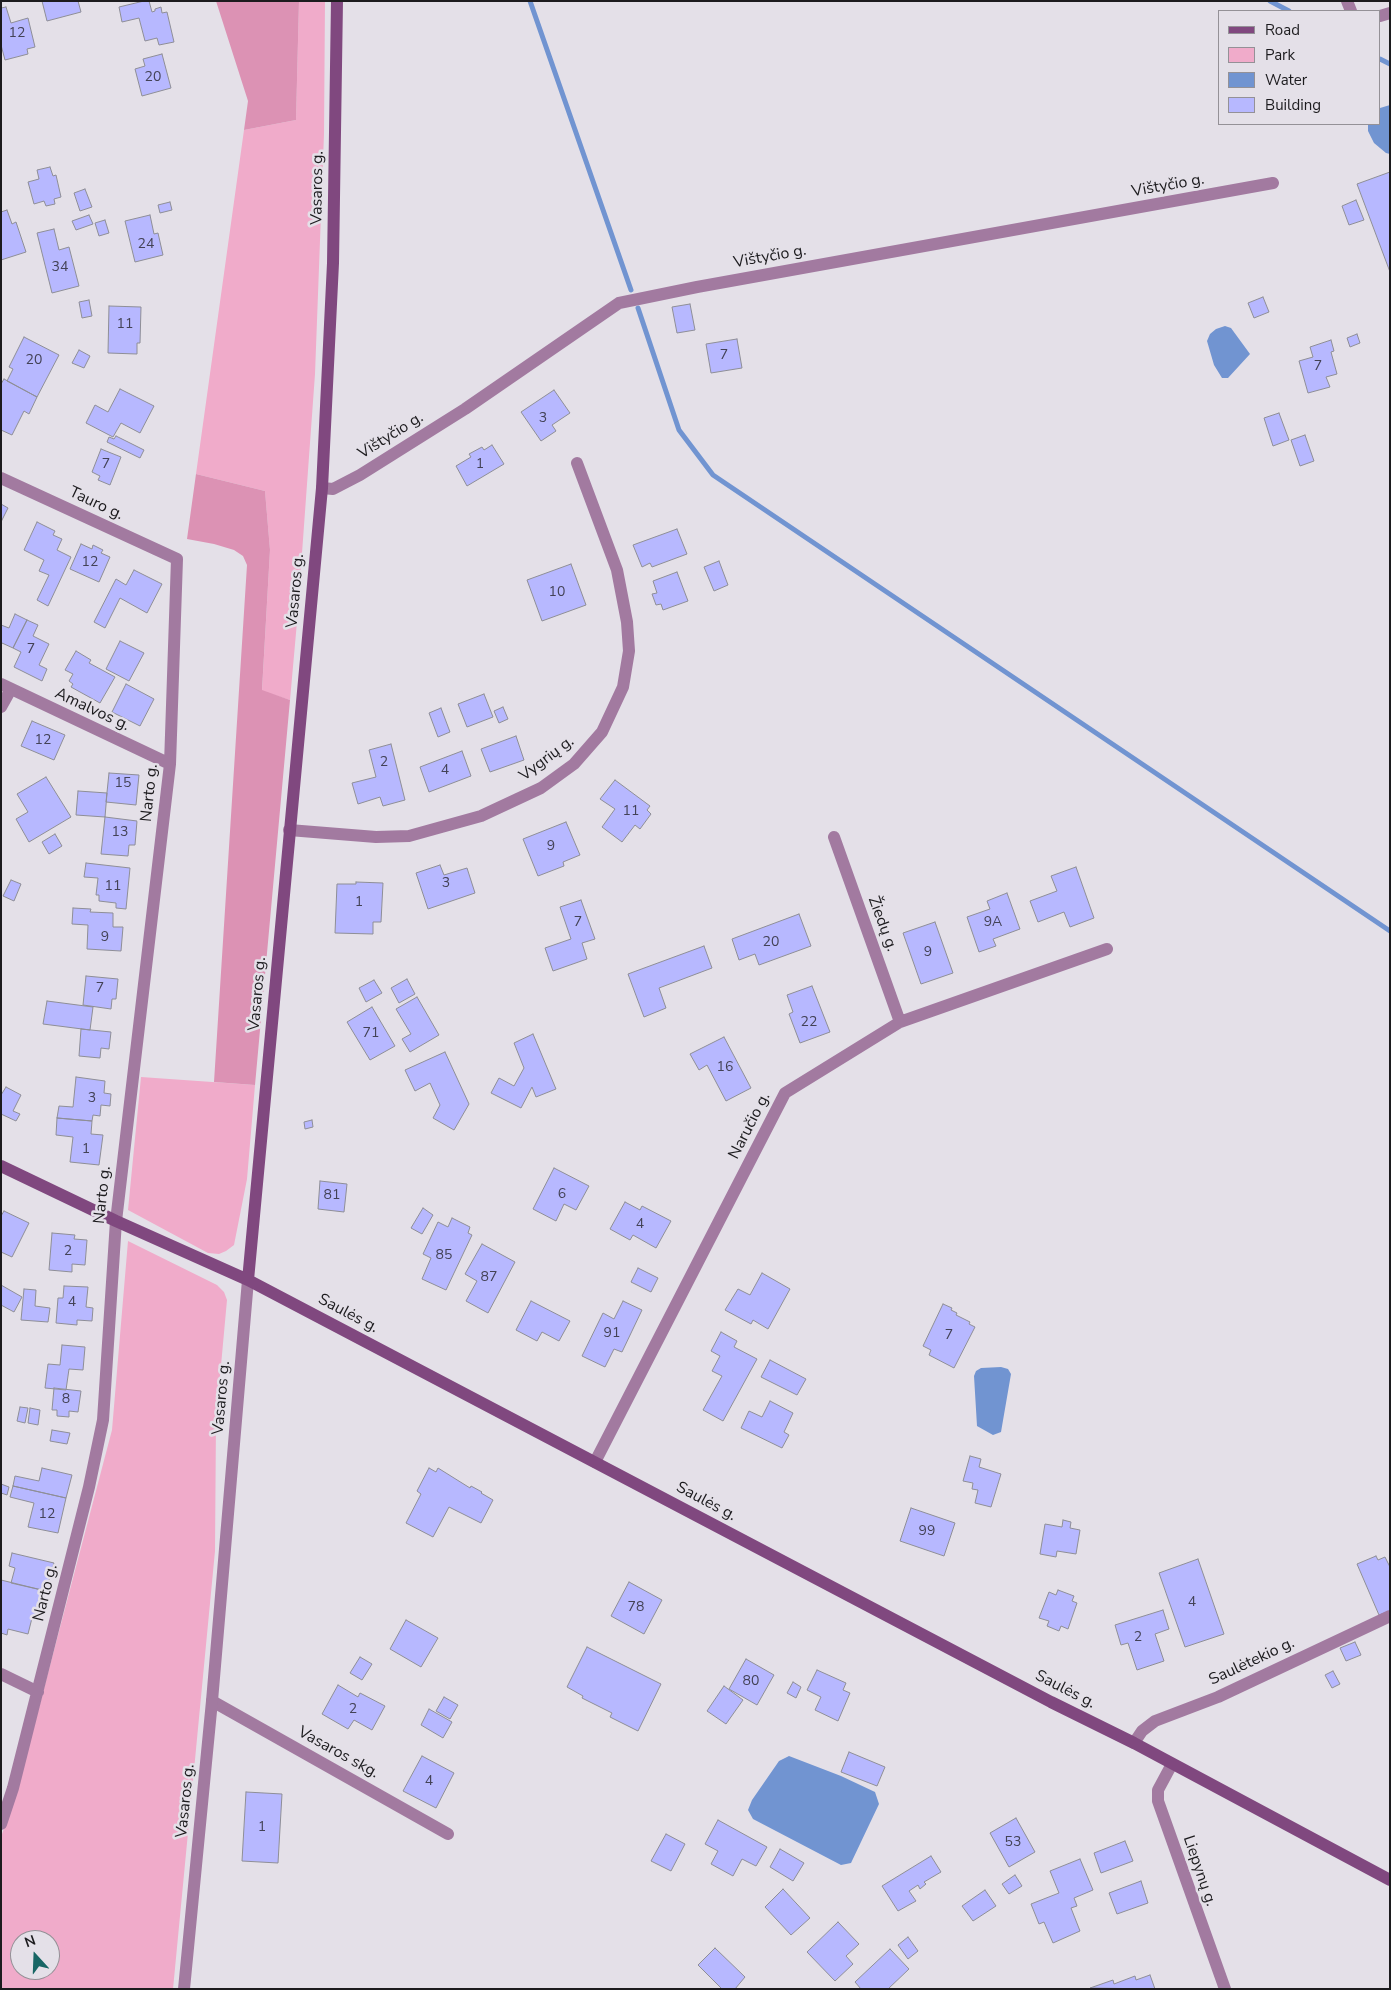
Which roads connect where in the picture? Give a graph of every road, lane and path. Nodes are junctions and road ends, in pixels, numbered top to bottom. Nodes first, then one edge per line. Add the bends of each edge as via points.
1 (337, 1) edge
2 (1273, 183) dead end
3 (578, 463) dead end
4 (1, 478) edge
5 (322, 488) junction
6 (177, 559) joint
7 (6, 686) edge
8 (1, 707) edge
9 (170, 764) junction
10 (289, 830) junction
11 (834, 837) dead end
12 (1107, 949) dead end
13 (900, 1022) junction
14 (1, 1166) edge
15 (116, 1222) junction
16 (248, 1280) junction
17 (595, 1462) junction
18 (1390, 1616) edge
19 (1, 1674) edge
20 (38, 1692) junction
21 (212, 1701) junction
22 (1134, 1744) junction
23 (1172, 1764) junction
24 (1, 1824) edge
25 (448, 1834) dead end
26 (1390, 1880) edge
27 (184, 1989) edge
28 (1225, 1989) edge

1 - 5 main road, Vasaros g. via 333,263
2 - 5 street, Vištyčio g. via 619,303 353,480 333,489
3 - 10 street, Vygrių g. via 617,570 627,622 629,651 623,688 602,732 574,764 540,788 481,816 410,836 376,838
4 - 6 street, Tauro g.
5 - 10 main road, Vasaros g.
6 - 9 street, Narto g.
7 - 8 street
7 - 9 street, Amalvos g.
9 - 15 street, Narto g.
10 - 16 main road, Vasaros g.
11 - 13 street, Žiedų g.
12 - 13 street, Naručio g.
13 - 17 street, Naručio g. via 785,1093
14 - 15 main road, Saulės g.
15 - 16 main road, Saulės g.
15 - 20 street, Narto g. via 103,1420
16 - 17 main road, Saulės g.
16 - 21 street, Vasaros g.
17 - 22 main road, Saulės g.
18 - 22 street, Saulėtekio g. via 1218,1697 1155,1721 1142,1731
19 - 20 street
20 - 24 street, Narto g.
21 - 25 street, Vasaros skg.
21 - 27 street, Vasaros g.
22 - 23 main road, Saulės g.
23 - 26 main road, Saulės g.
23 - 28 street, Liepynų g. via 1158,1790 1158,1801

